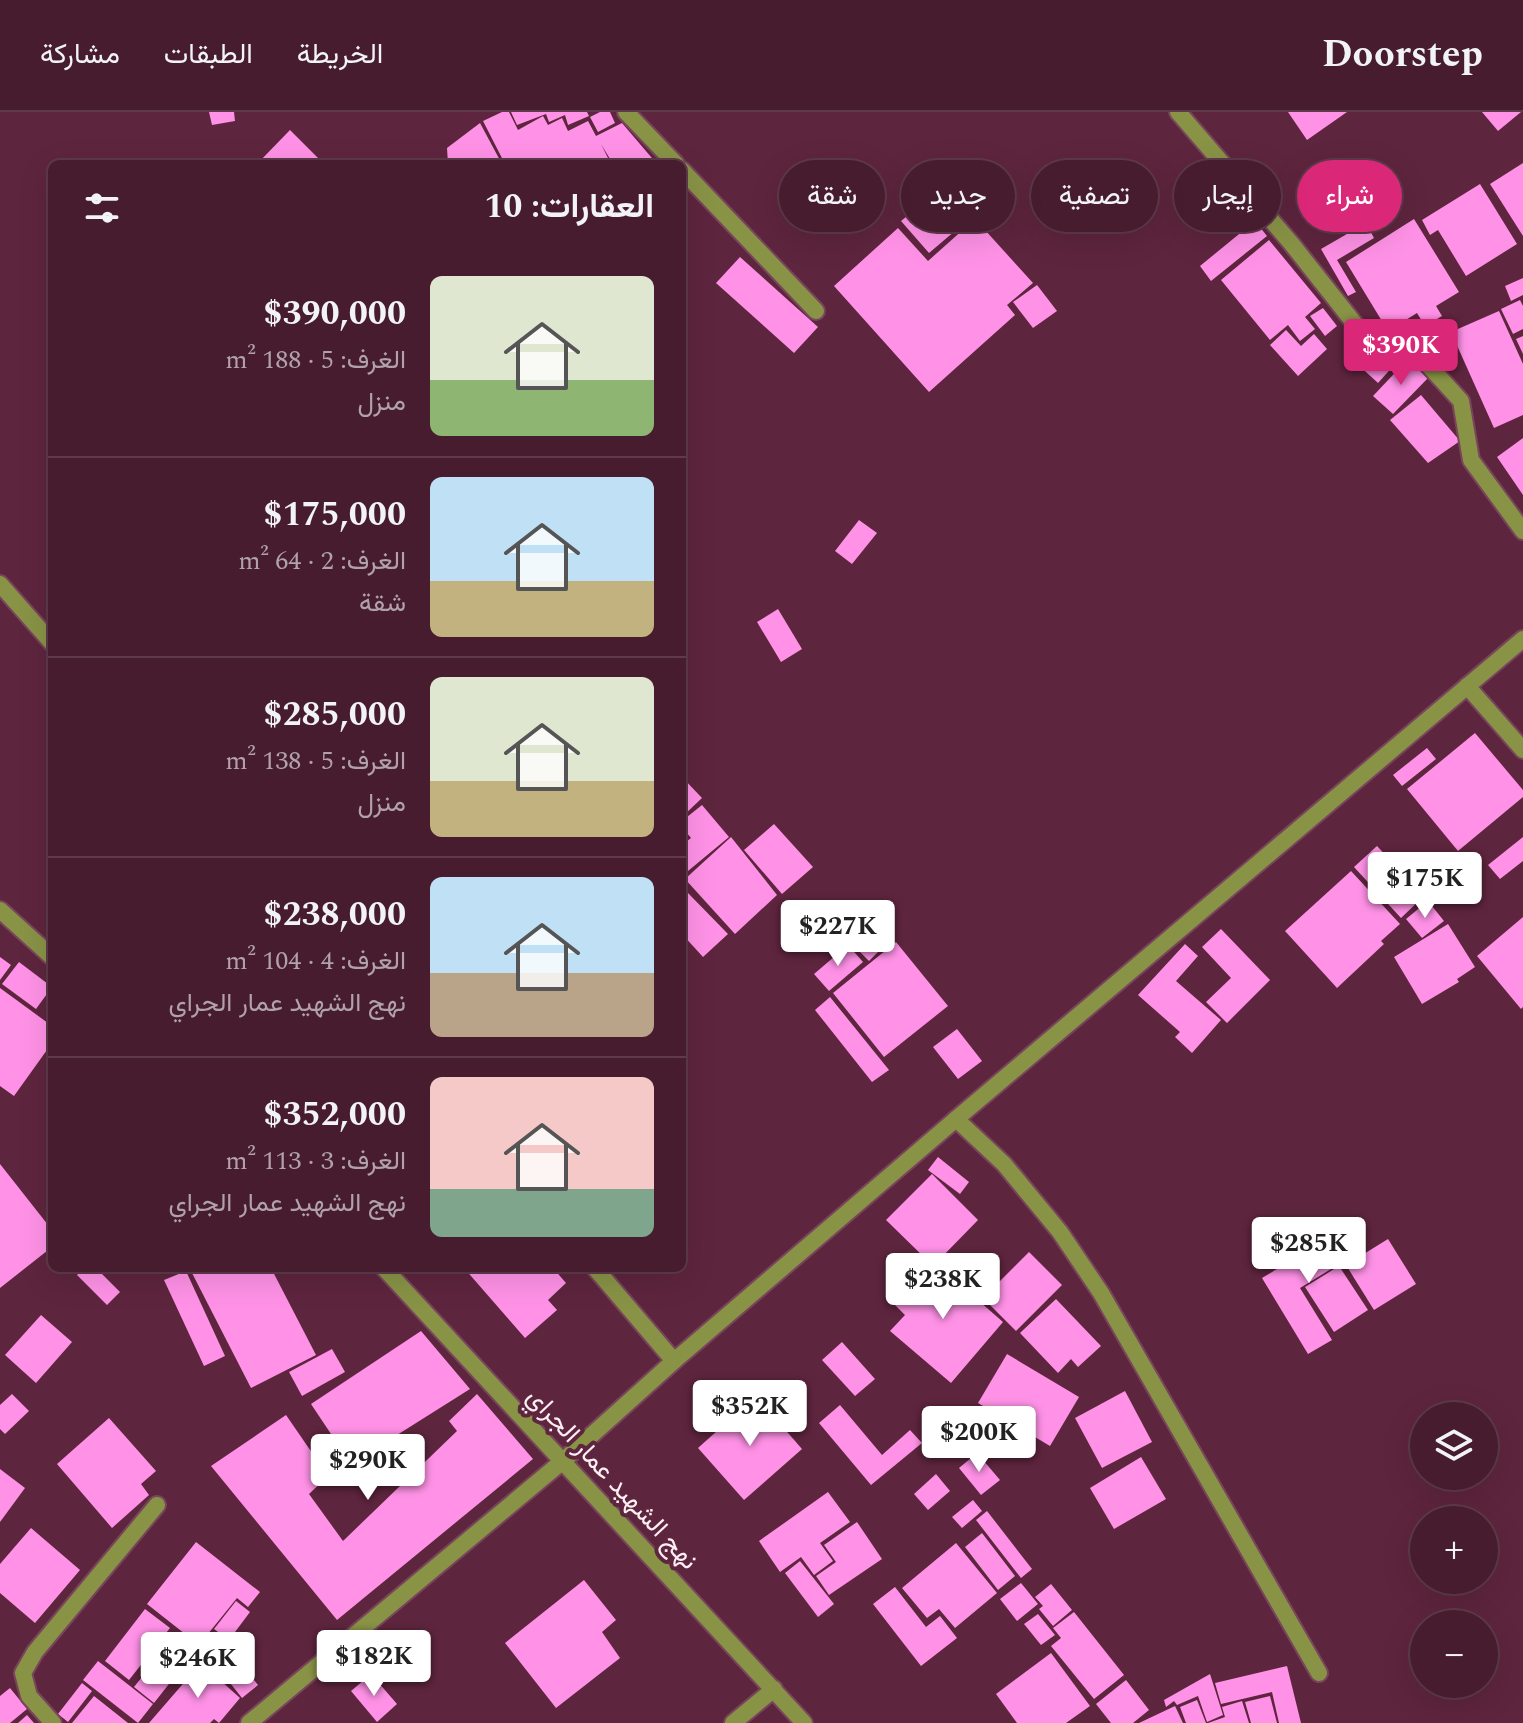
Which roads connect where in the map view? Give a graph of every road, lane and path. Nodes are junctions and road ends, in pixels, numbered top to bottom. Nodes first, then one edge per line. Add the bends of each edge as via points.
1 (626, 112) edge
2 (1178, 112) edge
3 (672, 160) edge
4 (686, 174) edge
5 (816, 311) dead end
6 (1523, 531) edge
7 (0, 584) edge
8 (48, 638) edge
9 (1523, 639) edge
10 (1467, 686) junction
11 (1523, 750) edge
12 (0, 910) edge
13 (48, 953) edge
14 (956, 1119) junction
15 (388, 1272) edge
16 (598, 1272) edge
17 (674, 1361) junction
18 (564, 1460) junction
19 (157, 1505) dead end
20 (1319, 1673) dead end
21 (774, 1689) junction
22 (53, 1723) edge
23 (249, 1723) edge
24 (733, 1723) edge
25 (804, 1723) edge

1 - 3 street
2 - 6 street via 1362,333 1408,343 1461,401 1471,460
4 - 5 street
7 - 8 street
9 - 10 street
10 - 11 street
10 - 14 street
12 - 13 street
14 - 17 street
14 - 20 street via 1004,1164 1101,1293
15 - 18 street, نهج الشهيد عمار الجراي
16 - 17 street
17 - 18 street
18 - 21 street, نهج الشهيد عمار الجراي
18 - 23 street
19 - 22 street via 23,1673 29,1696
21 - 24 street
21 - 25 street, نهج الشهيد عمار الجراي

